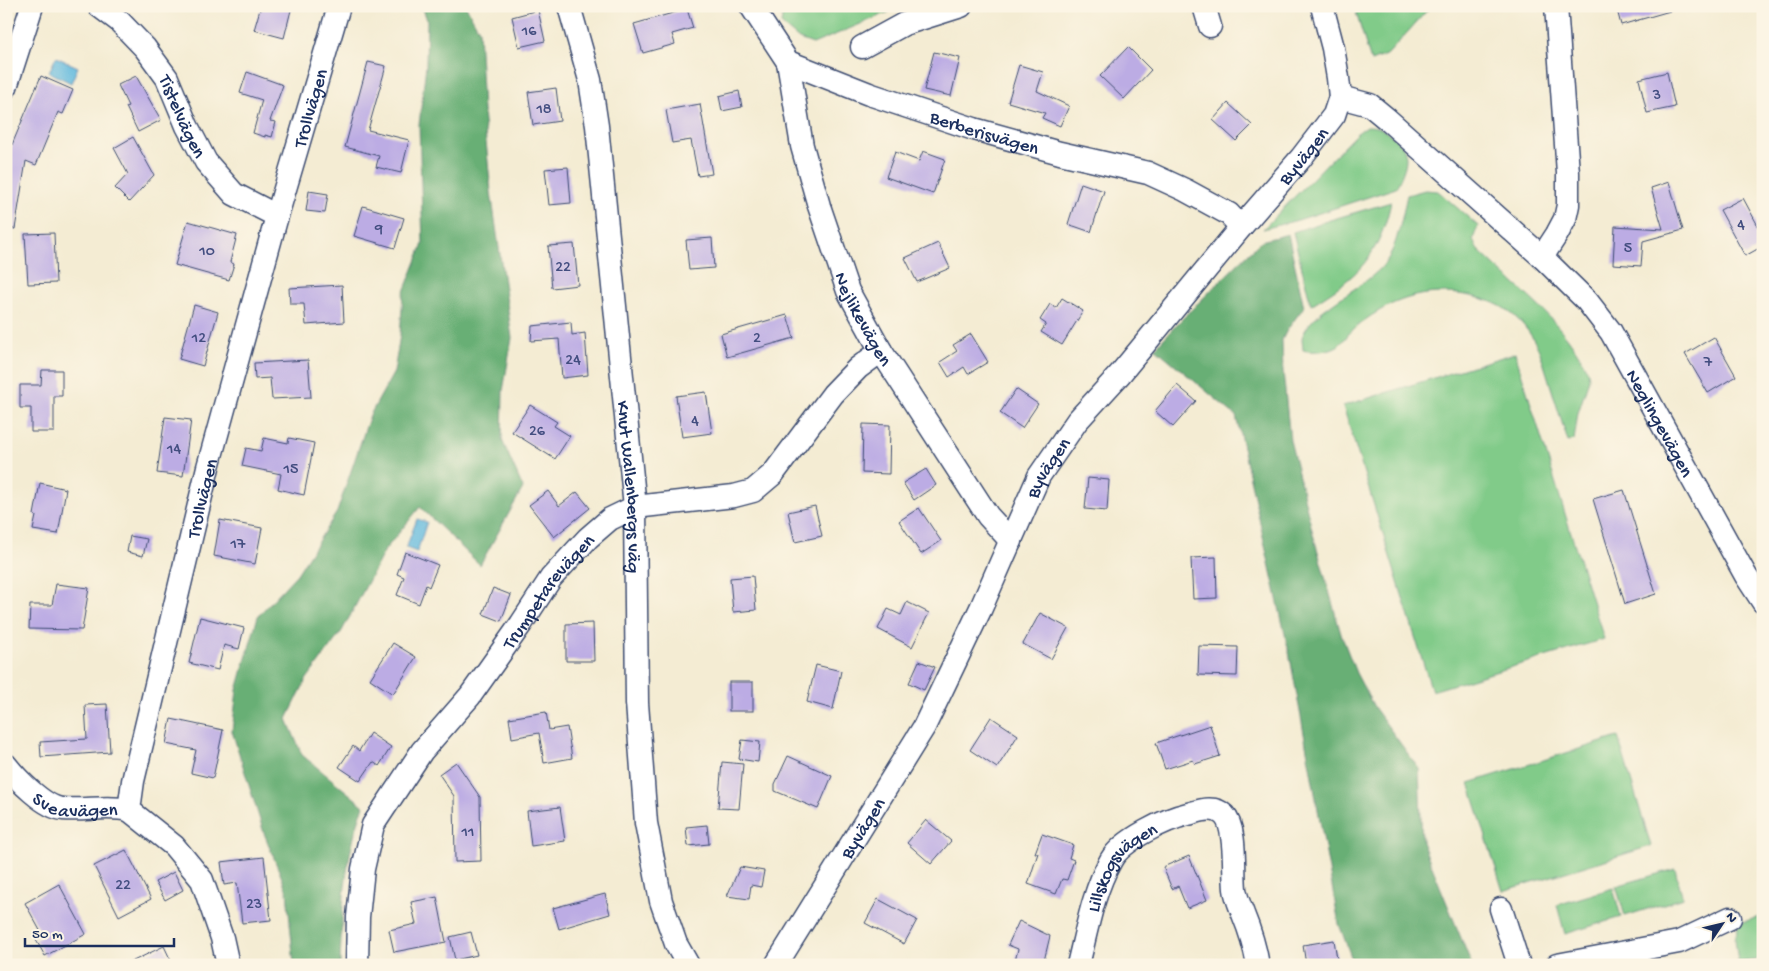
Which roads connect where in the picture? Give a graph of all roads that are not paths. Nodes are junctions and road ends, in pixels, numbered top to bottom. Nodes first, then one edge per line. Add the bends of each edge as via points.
1 (32, 6) edge
2 (99, 6) edge
3 (339, 6) edge
4 (569, 6) edge
5 (751, 6) edge
6 (961, 6) edge
7 (1322, 6) edge
8 (1556, 6) edge
9 (862, 47) dead end
10 (788, 62) junction
11 (6, 88) edge
12 (1340, 97) junction
13 (277, 216) junction
14 (1241, 227) junction
15 (1542, 257) junction
16 (881, 351) junction
17 (635, 506) junction
18 (1011, 541) junction
19 (1763, 602) edge
20 (6, 765) edge
21 (129, 810) junction
22 (1502, 909) dead end
23 (1730, 918) dead end
24 (228, 965) edge
25 (357, 965) edge
26 (688, 965) edge
27 (776, 965) edge
28 (1078, 965) edge
29 (1258, 965) edge
30 (1519, 965) edge
31 (1557, 965) edge

1 - 11 street
2 - 13 street, Tistelvägen via 145,48 167,78 206,162 234,194
3 - 13 street, Trollvägen
4 - 17 street, Knut Wallenbergs väg via 590,80 597,126
5 - 10 street
6 - 9 street via 904,24
7 - 12 street via 1333,48
8 - 15 street via 1568,205 1557,234
10 - 14 street, Berberisvägen via 869,94 974,129 1148,173 1229,214
10 - 16 street, Nejlikevägen via 802,146 819,206 848,291
12 - 14 street, Byvägen via 1334,115 1319,137
12 - 15 street, Neglingevägen via 1370,105
13 - 21 street, Trollvägen via 208,467 132,781
14 - 18 street, Byvägen via 1077,421 1039,476
15 - 19 street, Neglingevägen via 1587,301 1612,332
16 - 17 street, Trumpetarevägen via 858,368 833,394 773,474 753,491 734,496
16 - 18 street, Nejlikevägen via 988,516
17 - 25 street, Trumpetarevägen via 610,519 551,578 470,696 422,751 373,825 363,869
17 - 26 street, Knut Wallenbergs väg via 637,703 646,823 661,901 676,944
18 - 27 street, Byvägen via 924,727
20 - 21 street, Sveavägen via 53,807 62,810
21 - 24 street via 174,846 202,880
22 - 30 street
23 - 31 street via 1679,942
28 - 29 street, Lillskogsvägen via 1093,901 1119,850 1159,824 1208,809 1223,814 1232,831 1235,891 1256,947

